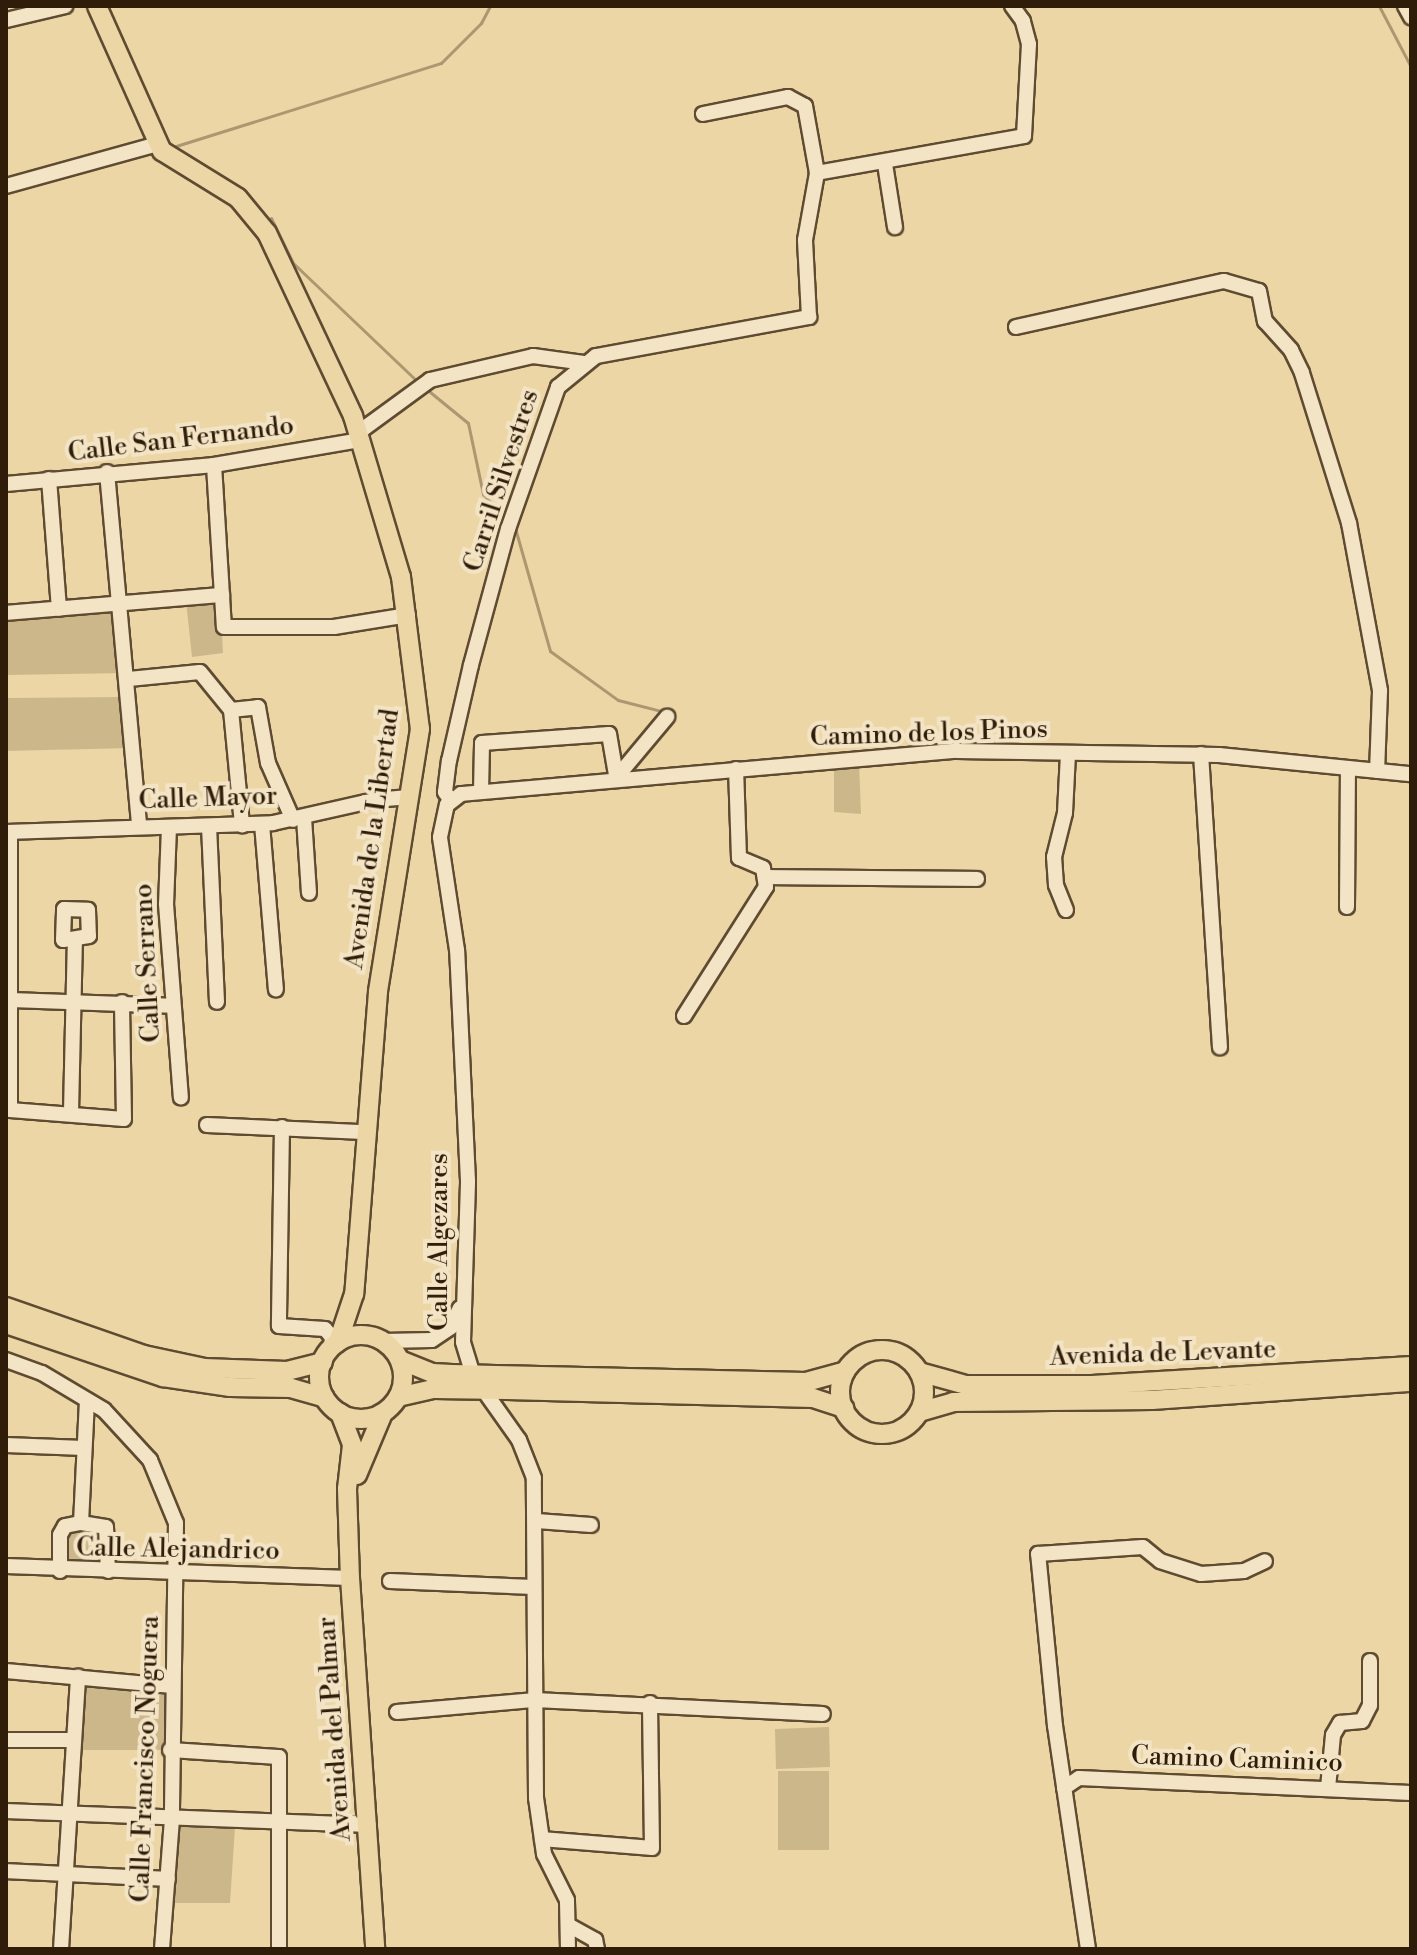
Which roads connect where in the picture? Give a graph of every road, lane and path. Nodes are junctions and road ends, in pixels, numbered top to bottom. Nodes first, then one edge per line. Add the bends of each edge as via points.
1 (65, 6) edge
2 (97, 6) edge
3 (1012, 6) edge
4 (1405, 6) edge
5 (1411, 17) edge
6 (6, 20) edge
7 (703, 114) dead end
8 (157, 144) junction
9 (885, 164) junction
10 (817, 173) junction
11 (6, 186) edge
12 (895, 227) dead end
13 (1016, 327) dead end
14 (584, 363) junction
15 (360, 436) junction
16 (214, 465) junction
17 (107, 472) junction
18 (49, 479) junction
19 (6, 484) edge
20 (222, 595) junction
21 (122, 605) junction
22 (59, 609) junction
23 (6, 613) edge
24 (408, 615) junction
25 (129, 679) junction
26 (231, 710) junction
27 (667, 717) dead end
28 (1068, 753) junction
29 (1201, 754) junction
30 (1348, 768) junction
31 (736, 769) junction
32 (1377, 771) junction
33 (1411, 774) edge
34 (616, 779) junction
35 (481, 792) junction
36 (409, 797) junction
37 (451, 801) junction
38 (298, 819) junction
39 (262, 824) junction
40 (242, 825) junction
41 (139, 826) junction
42 (209, 826) junction
43 (169, 827) junction
44 (8, 832) edge
45 (766, 877) junction
46 (977, 879) dead end
47 (309, 893) dead end
48 (1347, 907) dead end
49 (1066, 910) dead end
50 (75, 941) dead end
51 (276, 989) dead end
52 (11, 1000) junction
53 (77, 1000) junction
54 (122, 1002) junction
55 (217, 1002) dead end
56 (171, 1006) junction
57 (684, 1016) dead end
58 (1220, 1047) dead end
59 (181, 1097) dead end
60 (71, 1112) junction
61 (207, 1125) dead end
62 (282, 1127) junction
63 (364, 1132) junction
64 (354, 1294) junction
65 (463, 1296) junction
66 (6, 1307) edge
67 (6, 1324) edge
68 (377, 1338) junction
69 (331, 1351) junction
70 (6, 1360) edge
71 (400, 1360) junction
72 (1411, 1366) edge
73 (846, 1371) junction
74 (919, 1372) junction
75 (477, 1382) junction
76 (1411, 1382) edge
77 (398, 1397) junction
78 (325, 1398) junction
79 (87, 1400) junction
80 (844, 1408) junction
81 (919, 1412) junction
82 (340, 1413) junction
83 (383, 1413) junction
84 (6, 1445) edge
85 (84, 1448) junction
86 (349, 1504) junction
87 (537, 1521) junction
88 (81, 1523) junction
89 (591, 1525) dead end
90 (1265, 1561) dead end
91 (6, 1566) edge
92 (60, 1571) junction
93 (108, 1571) junction
94 (175, 1571) junction
95 (350, 1578) junction
96 (390, 1581) dead end
97 (534, 1587) junction
98 (1370, 1661) dead end
99 (6, 1671) edge
100 (78, 1677) junction
101 (172, 1686) junction
102 (535, 1700) junction
103 (650, 1703) junction
104 (397, 1712) dead end
105 (823, 1714) dead end
106 (6, 1740) edge
107 (74, 1740) junction
108 (170, 1750) junction
109 (1064, 1788) junction
110 (1328, 1788) junction
111 (1411, 1793) edge
112 (6, 1811) edge
113 (69, 1813) junction
114 (172, 1819) junction
115 (282, 1823) junction
116 (369, 1825) junction
117 (542, 1839) junction
118 (6, 1871) edge
119 (66, 1874) junction
120 (168, 1879) junction
121 (570, 1926) junction
122 (61, 1949) edge
123 (162, 1949) edge
124 (279, 1949) edge
125 (375, 1949) edge
126 (568, 1949) edge
127 (597, 1949) edge
128 (1088, 1949) edge

1 - 6 street
2 - 8 main road, Avenida de la Libertad
3 - 9 street via 1029,44 1024,136
4 - 5 street
7 - 10 street via 788,97 805,106
8 - 11 street
8 - 15 main road, Avenida de la Libertad via 172,161 232,193 258,219
9 - 10 street
9 - 12 street
10 - 14 street via 805,240 809,317 596,356
13 - 32 street via 1224,281 1259,291 1265,321 1291,350 1302,373 1349,523 1380,691
14 - 15 street via 533,356 430,380
14 - 37 street, Carril Silvestres via 553,398 512,515 454,736 446,782
15 - 16 street, Calle San Fernando
15 - 24 main road, Avenida de la Libertad
16 - 17 street, Calle San Fernando
16 - 20 street
17 - 18 street, Calle San Fernando
17 - 21 street
18 - 19 street, Calle San Fernando
18 - 22 street
20 - 21 street
20 - 24 street via 224,627 334,627
21 - 22 street
21 - 25 street
22 - 23 street
24 - 36 main road, Avenida de la Libertad via 420,719
25 - 26 street via 200,672
25 - 41 street
26 - 38 street via 258,707 268,763
26 - 40 street
27 - 34 street
28 - 29 street, Camino de los Pinos
28 - 31 street, Camino de los Pinos via 938,752
28 - 49 street via 1065,813 1054,857 1056,885
29 - 30 street, Camino de los Pinos
29 - 58 street
30 - 32 street, Camino de los Pinos
30 - 48 street
31 - 34 street, Camino de los Pinos
31 - 45 street via 739,858 763,868
32 - 33 street, Camino de los Pinos
34 - 35 street, Camino de los Pinos
34 - 35 street via 609,734 482,743
35 - 37 street, Camino de los Pinos
36 - 38 street, Calle Mayor
36 - 63 main road, Avenida de la Libertad via 381,964
37 - 65 street, Calle Algezares via 440,837 459,990 468,1194
38 - 39 street, Calle Mayor
38 - 47 street
39 - 40 street, Calle Mayor
39 - 51 street
40 - 42 street, Calle Mayor
41 - 43 street, Calle Mayor
41 - 44 street, Calle Mayor
42 - 43 street, Calle Mayor
42 - 55 street
43 - 56 street, Calle Serrano
44 - 52 street
45 - 46 street
45 - 57 street via 766,887
50 - 53 street
52 - 53 street
52 - 60 street via 10,1110
53 - 54 street
53 - 60 street
54 - 56 street
54 - 60 street via 124,1119
56 - 59 street, Calle Serrano
61 - 62 street
62 - 63 street
62 - 69 street via 279,1326 325,1329 332,1337
63 - 64 main road, Avenida de la Libertad
64 - 68 main road, Avenida de la Libertad
64 - 69 main road, Avenida de la Libertad
65 - 68 street via 456,1320 438,1337 413,1344
65 - 75 street, Calle Algezares via 463,1342
66 - 69 main road via 131,1351 196,1367 287,1371
67 - 78 main road via 163,1377 291,1388
68 - 69 main road
68 - 71 main road
69 - 78 main road via 320,1380
70 - 79 street, Calle Francisco Noguera via 42,1373
71 - 75 main road
71 - 77 main road via 403,1383
72 - 74 main road, Avenida de Levante via 1066,1385 966,1385
73 - 74 main road via 862,1355 883,1350 904,1356
73 - 75 main road via 806,1382
73 - 80 main road
74 - 81 main road via 924,1396
75 - 77 main road
75 - 80 main road via 813,1398
75 - 87 street, Calle Algezares via 528,1458
76 - 81 main road, Avenida de Levante via 1152,1400 953,1402
77 - 83 main road
78 - 82 main road
79 - 85 street
79 - 94 street, Calle Francisco Noguera via 104,1410 150,1460 176,1523
80 - 81 main road via 858,1426 880,1434 902,1429
82 - 83 main road via 362,1419
82 - 86 main road, Avenida del Palmar via 352,1445
83 - 86 main road, Avenida del Palmar
84 - 85 street
85 - 88 street
86 - 95 main road, Avenida del Palmar
87 - 89 street
87 - 97 street, Calle Algezares
88 - 92 street via 65,1526 60,1535
88 - 93 street via 106,1527
90 - 109 street via 1244,1571 1201,1574 1160,1561 1143,1547 1038,1554
91 - 92 street, Calle Alejandrico
92 - 93 street, Calle Alejandrico
93 - 94 street, Calle Alejandrico
94 - 95 street, Calle Alejandrico
94 - 101 street, Calle Francisco Noguera
95 - 116 main road, Avenida del Palmar
96 - 97 street
97 - 102 street, Calle Algezares
98 - 110 street via 1370,1705 1362,1721 1340,1723 1333,1735
99 - 100 street
100 - 101 street
100 - 107 street
101 - 108 street, Calle Francisco Noguera
102 - 103 street
102 - 104 street
102 - 117 street, Calle Algezares
103 - 105 street
103 - 117 street via 652,1848
106 - 107 street
107 - 113 street
108 - 114 street, Calle Francisco Noguera
108 - 115 street via 279,1757
109 - 110 street, Camino Caminico via 1079,1778
109 - 128 street
110 - 111 street, Camino Caminico
112 - 113 street
113 - 114 street
113 - 119 street
114 - 115 street
114 - 120 street, Calle Francisco Noguera
115 - 116 street
115 - 124 street
116 - 125 main road, Avenida del Palmar
117 - 121 street, Calle Algezares via 567,1900
118 - 119 street
119 - 120 street
119 - 122 street
120 - 123 street, Calle Francisco Noguera
121 - 126 street, Calle Algezares
121 - 127 street via 595,1940

